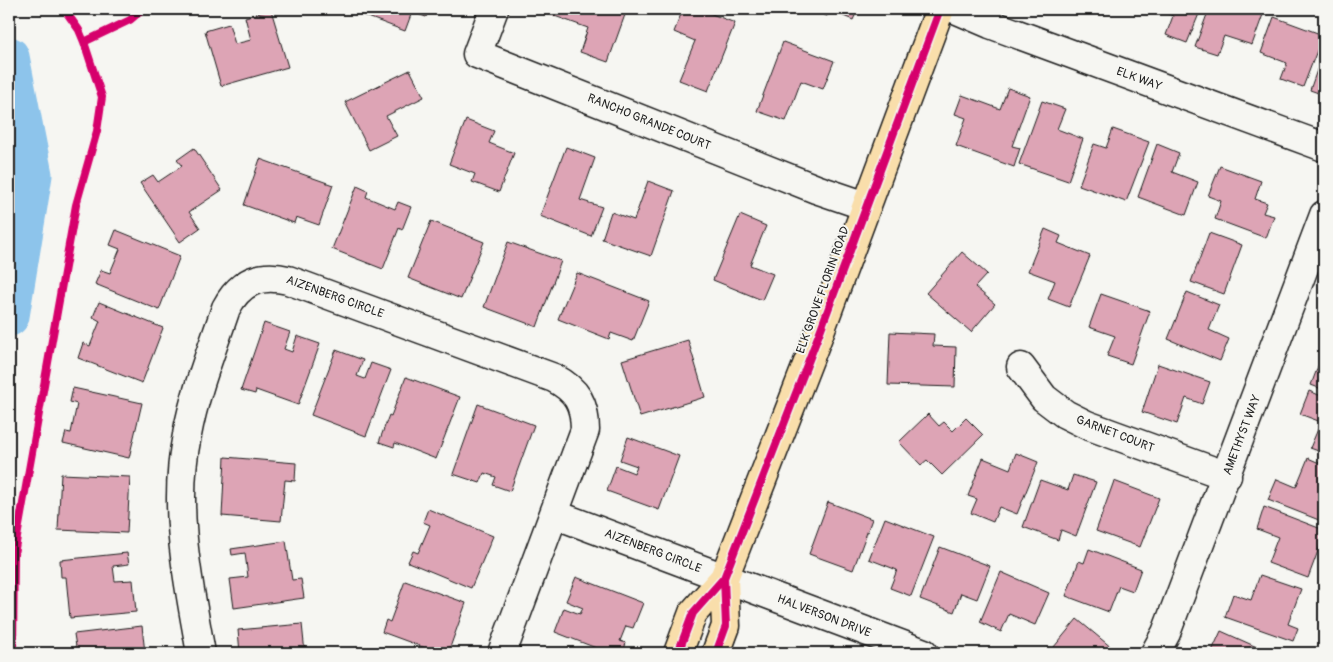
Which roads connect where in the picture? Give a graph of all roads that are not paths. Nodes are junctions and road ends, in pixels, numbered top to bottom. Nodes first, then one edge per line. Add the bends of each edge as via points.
1 (494, 9) edge
2 (940, 9) edge
3 (955, 9) edge
4 (1324, 147) edge
5 (866, 206) junction
6 (1324, 215) edge
7 (1021, 367) dead end
8 (1227, 476) junction
9 (554, 514) junction
10 (724, 578) junction
11 (201, 653) edge
12 (502, 653) edge
13 (678, 653) edge
14 (716, 653) edge
15 (924, 653) edge
16 (1155, 653) edge

1 - 5 street, RANCHO GRANDE COURT via 476,54 816,190
2 - 5 main road, ELK GROVE FLORIN ROAD
3 - 4 street, ELK WAY
5 - 10 main road, ELK GROVE FLORIN ROAD
6 - 8 street, AMETHYST WAY
7 - 8 street, GARNET COURT via 1044,398 1065,414 1086,425
8 - 16 street, AMETHYST WAY via 1166,633
9 - 10 street, AIZENBERG CIRCLE
9 - 11 street, AIZENBERG CIRCLE via 585,430 581,403 565,384 288,280 275,277 250,282 231,298 226,308 200,381 183,462 181,518
9 - 12 street, AIZENBERG CIRCLE
10 - 13 main road, ELK GROVE FLORIN ROAD via 693,613
10 - 14 main road, ELK GROVE FLORIN ROAD via 726,626
10 - 15 street, HALVERSON DRIVE

